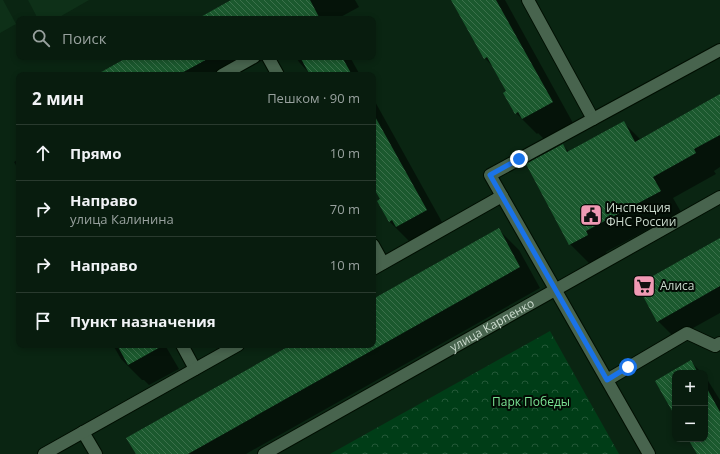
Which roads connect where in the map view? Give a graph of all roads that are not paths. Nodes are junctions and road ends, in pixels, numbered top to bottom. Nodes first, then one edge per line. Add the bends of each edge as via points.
1 (528, 0) edge
2 (720, 50) edge
3 (249, 60) edge
4 (270, 60) edge
5 (227, 72) edge
6 (276, 72) edge
7 (593, 119) junction
8 (502, 196) junction
9 (720, 197) edge
10 (378, 266) edge
11 (556, 290) junction
12 (184, 348) edge
13 (233, 348) edge
14 (718, 348) edge
15 (196, 369) junction
16 (607, 380) junction
17 (83, 432) junction
18 (44, 454) edge
19 (96, 454) edge
20 (264, 454) edge
21 (649, 454) edge

1 - 7 street
2 - 7 street
3 - 5 street
4 - 6 street
7 - 8 street via 490,175
8 - 10 street
8 - 11 street
9 - 11 street, улица Карпенко
11 - 16 street
11 - 20 street, улица Карпенко
12 - 15 street
13 - 15 street
14 - 16 street via 687,333
15 - 17 street
16 - 21 street
17 - 18 street
17 - 19 street

